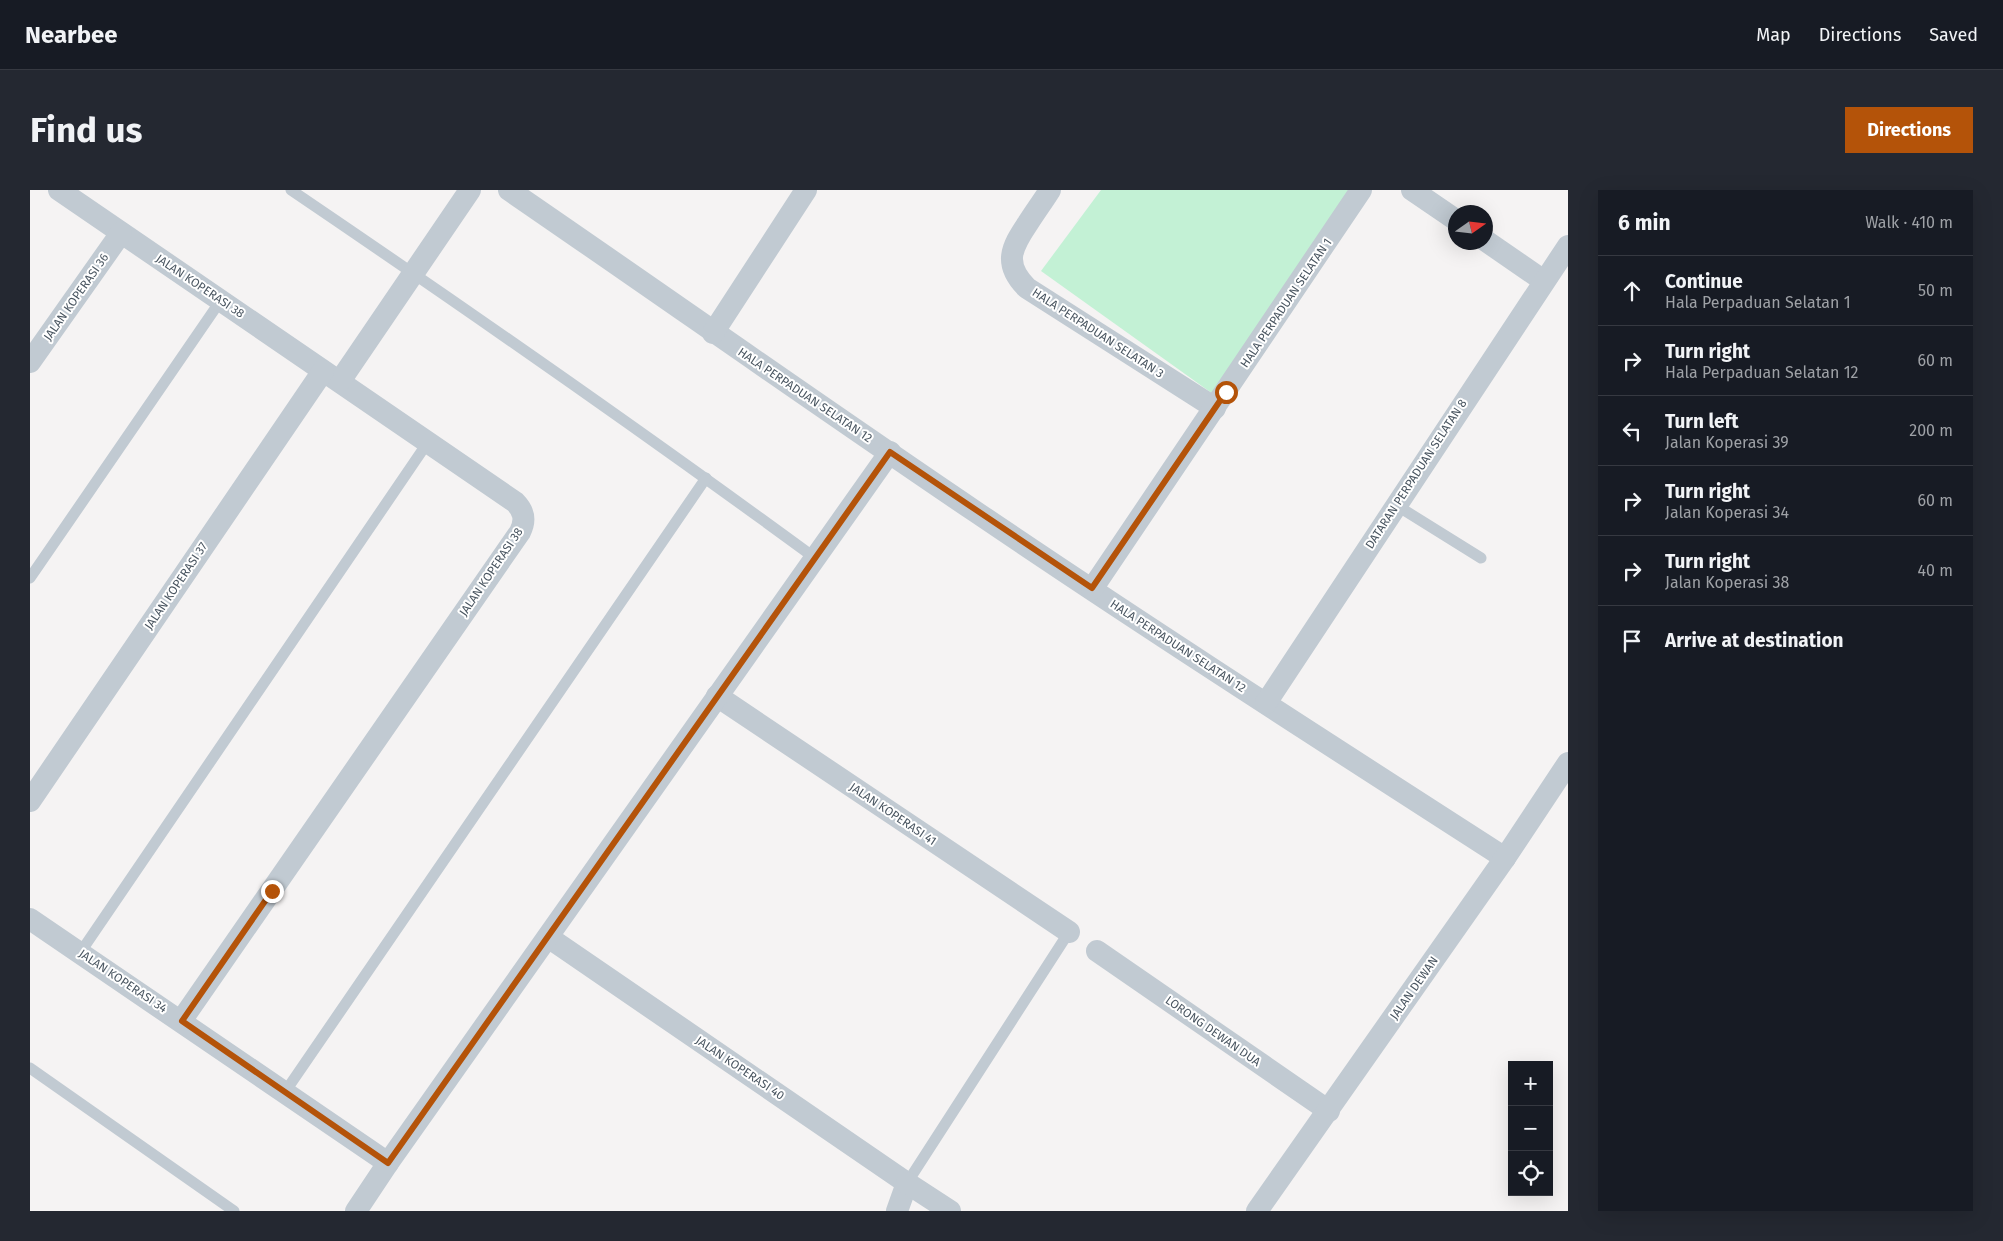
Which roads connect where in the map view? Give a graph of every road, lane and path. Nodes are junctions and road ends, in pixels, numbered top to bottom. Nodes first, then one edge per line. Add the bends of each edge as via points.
1 (59, 190) edge
2 (292, 190) edge
3 (470, 190) edge
4 (806, 190) edge
5 (1050, 190) edge
6 (1361, 190) edge
7 (1412, 190) edge
8 (524, 194) edge
9 (1448, 215) edge
10 (121, 233) junction
11 (1493, 246) edge
12 (1568, 246) edge
13 (414, 273) junction
14 (1544, 281) junction
15 (221, 300) junction
16 (713, 333) junction
17 (30, 362) edge
18 (331, 376) junction
19 (1215, 408) junction
20 (428, 442) junction
21 (890, 452) junction
22 (706, 478) junction
23 (1396, 504) junction
24 (815, 558) junction
25 (1481, 558) dead end
26 (30, 578) edge
27 (1092, 588) junction
28 (717, 696) junction
29 (1266, 703) junction
30 (1568, 763) edge
31 (30, 801) edge
32 (1505, 858) junction
33 (31, 922) edge
34 (1070, 932) joint
35 (548, 937) junction
36 (1097, 950) dead end
37 (80, 953) junction
38 (182, 1021) junction
39 (30, 1068) edge
40 (285, 1092) junction
41 (1329, 1111) junction
42 (388, 1163) junction
43 (906, 1183) junction
44 (234, 1211) edge
45 (356, 1211) edge
46 (897, 1211) edge
47 (950, 1211) edge
48 (1257, 1211) edge

1 - 10 street, JALAN KOPERASI 38
2 - 13 lane
3 - 13 street, JALAN KOPERASI 37
4 - 16 street
5 - 19 street, HALA PERPADUAN SELATAN 3 via 1017,239 1012,252 1012,266 1017,278 1027,288
6 - 19 street, HALA PERPADUAN SELATAN 1
7 - 9 street
8 - 16 street, HALA PERPADUAN SELATAN 12
10 - 15 street, JALAN KOPERASI 38
10 - 17 street, JALAN KOPERASI 36
11 - 14 street
12 - 14 street, DATARAN PERPADUAN SELATAN 8
13 - 18 street, JALAN KOPERASI 37
13 - 22 lane
14 - 23 street, DATARAN PERPADUAN SELATAN 8
15 - 18 street, JALAN KOPERASI 38
15 - 26 lane
16 - 21 street, HALA PERPADUAN SELATAN 12
18 - 20 street, JALAN KOPERASI 38
18 - 31 street, JALAN KOPERASI 37
19 - 27 street, HALA PERPADUAN SELATAN 1
20 - 37 lane
20 - 38 street, JALAN KOPERASI 38 via 514,502 524,516 524,524
21 - 24 street
21 - 27 street, HALA PERPADUAN SELATAN 12
22 - 24 lane
22 - 40 lane
23 - 25 lane
23 - 29 street, DATARAN PERPADUAN SELATAN 8
24 - 28 street
27 - 29 street, HALA PERPADUAN SELATAN 12
28 - 34 street, JALAN KOPERASI 41
28 - 35 street
29 - 32 street, HALA PERPADUAN SELATAN 12
30 - 32 street, JALAN DEWAN
32 - 41 street, JALAN DEWAN
33 - 37 street, JALAN KOPERASI 34
34 - 43 lane
35 - 42 street
35 - 43 street, JALAN KOPERASI 40
36 - 41 street, LORONG DEWAN DUA
37 - 38 street, JALAN KOPERASI 34
38 - 40 street, JALAN KOPERASI 34
39 - 44 lane
40 - 42 street, JALAN KOPERASI 34
41 - 48 street, JALAN DEWAN
42 - 45 street
43 - 46 street
43 - 47 street, JALAN KOPERASI 40

